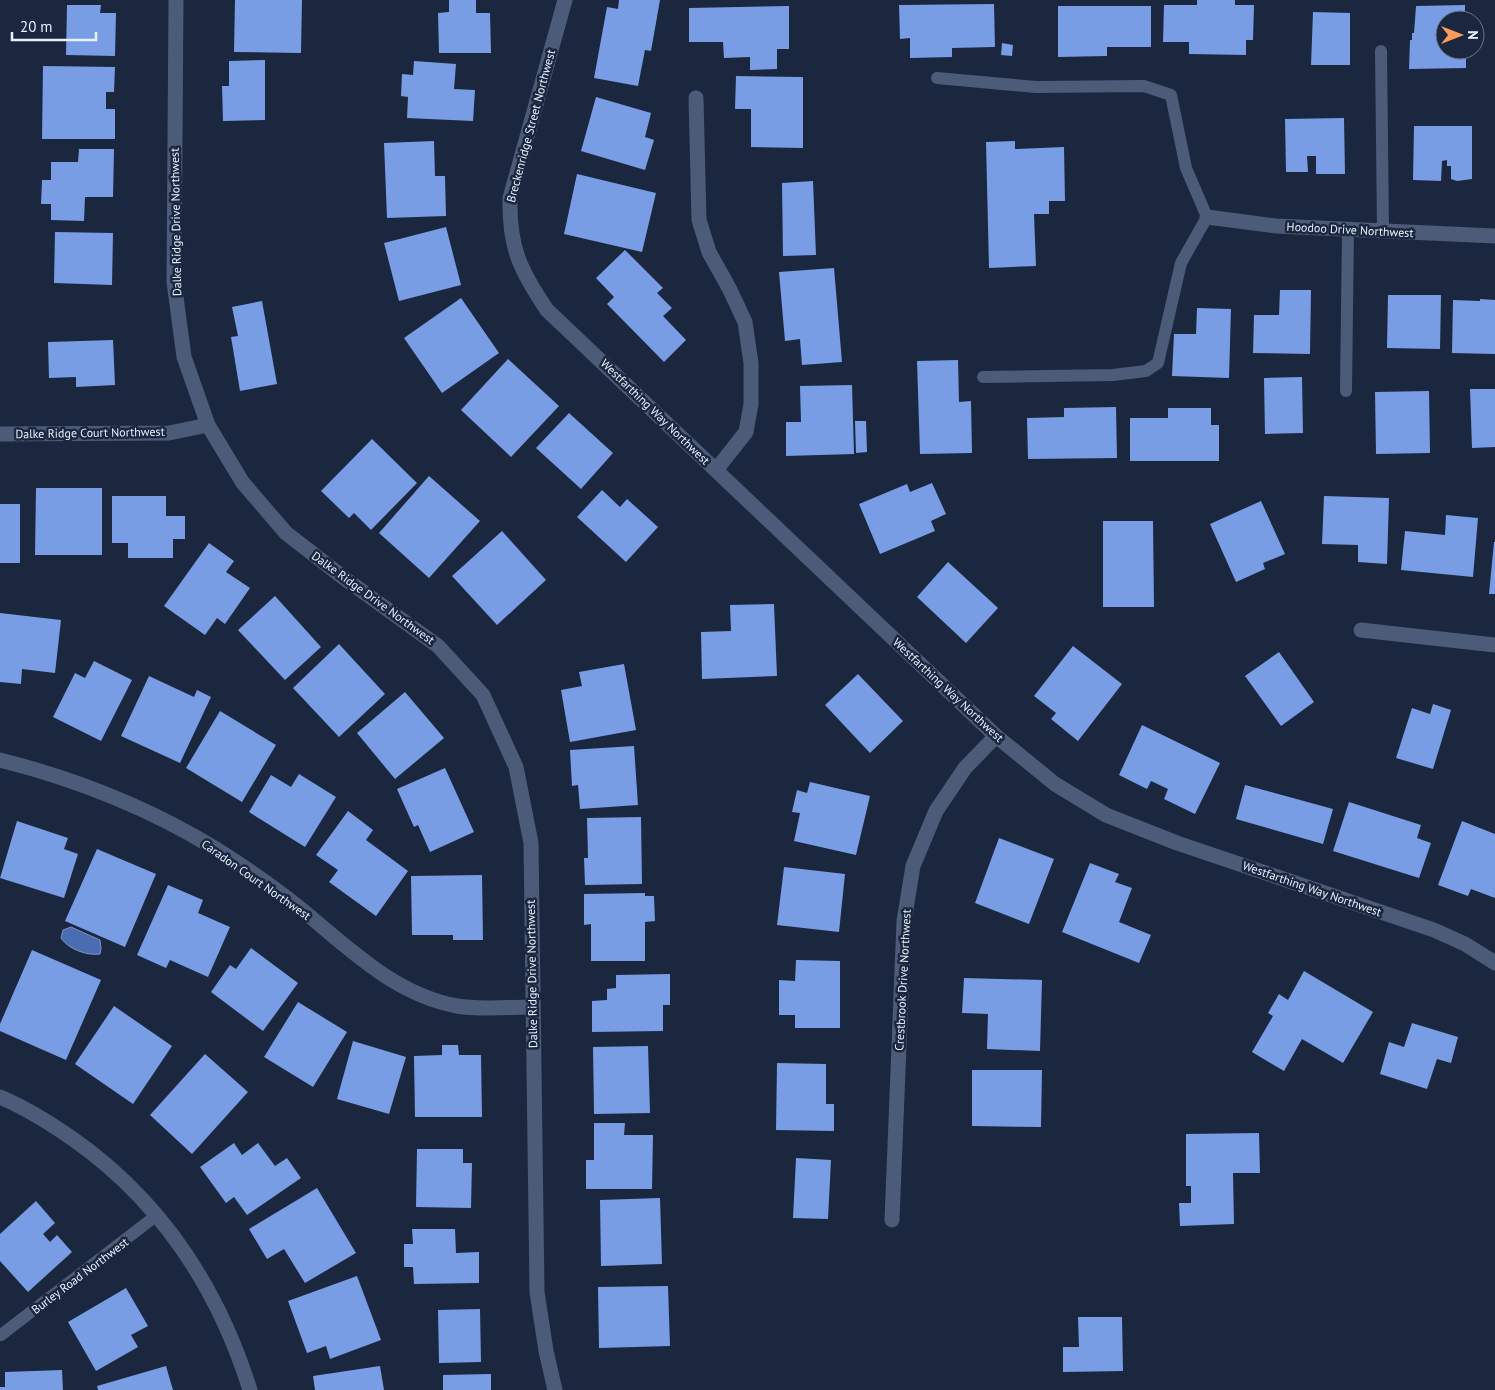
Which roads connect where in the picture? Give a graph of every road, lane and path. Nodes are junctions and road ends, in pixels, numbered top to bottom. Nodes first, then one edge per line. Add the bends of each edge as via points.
1 (176, 0) edge
2 (564, 0) edge
3 (1381, 50) dead end
4 (937, 78) dead end
5 (696, 98) dead end
6 (1207, 217) junction
7 (1348, 230) junction
8 (1383, 231) junction
9 (1495, 236) edge
10 (515, 253) joint
11 (983, 377) dead end
12 (1346, 391) dead end
13 (208, 425) junction
14 (0, 434) edge
15 (716, 470) junction
16 (1361, 630) dead end
17 (1495, 644) edge
18 (996, 736) junction
19 (0, 760) edge
20 (1495, 963) edge
21 (533, 1007) junction
22 (0, 1097) edge
23 (158, 1215) junction
24 (892, 1220) dead end
25 (2, 1335) dead end
26 (250, 1390) edge
27 (555, 1390) edge

1 - 13 street, Dalke Ridge Drive Northwest via 174,282 184,357
2 - 10 street, Breckenridge Street Northwest via 510,198 509,226
3 - 8 lane
4 - 6 lane via 1036,87 1144,86 1171,95 1186,168
5 - 15 street via 699,220 709,252 745,322 750,363 751,404 746,432
6 - 7 street, Hoodoo Drive Northwest via 1276,226
6 - 11 lane via 1181,263 1158,362 1146,371 1113,375
7 - 8 street, Hoodoo Drive Northwest
7 - 12 lane
8 - 9 street, Hoodoo Drive Northwest
10 - 15 street, Westfarthing Way Northwest via 528,283 547,310
13 - 14 street, Dalke Ridge Court Northwest via 169,432
13 - 21 street, Dalke Ridge Drive Northwest via 243,483 286,533 438,646 483,695 516,767 531,842
15 - 18 street, Westfarthing Way Northwest
16 - 17 street
18 - 20 street, Westfarthing Way Northwest via 1055,784 1106,815 1177,843 1434,930
18 - 24 street, Crestbrook Drive Northwest via 965,768 936,811 913,866 904,921
19 - 21 street, Caradon Court Northwest via 76,783 149,811 216,850 287,898 350,951 402,988 458,1007
21 - 27 street, Dalke Ridge Drive Northwest via 537,1292
22 - 23 street via 51,1124 88,1150 116,1172
23 - 25 lane, Burley Road Northwest
23 - 26 street via 210,1293 229,1332

